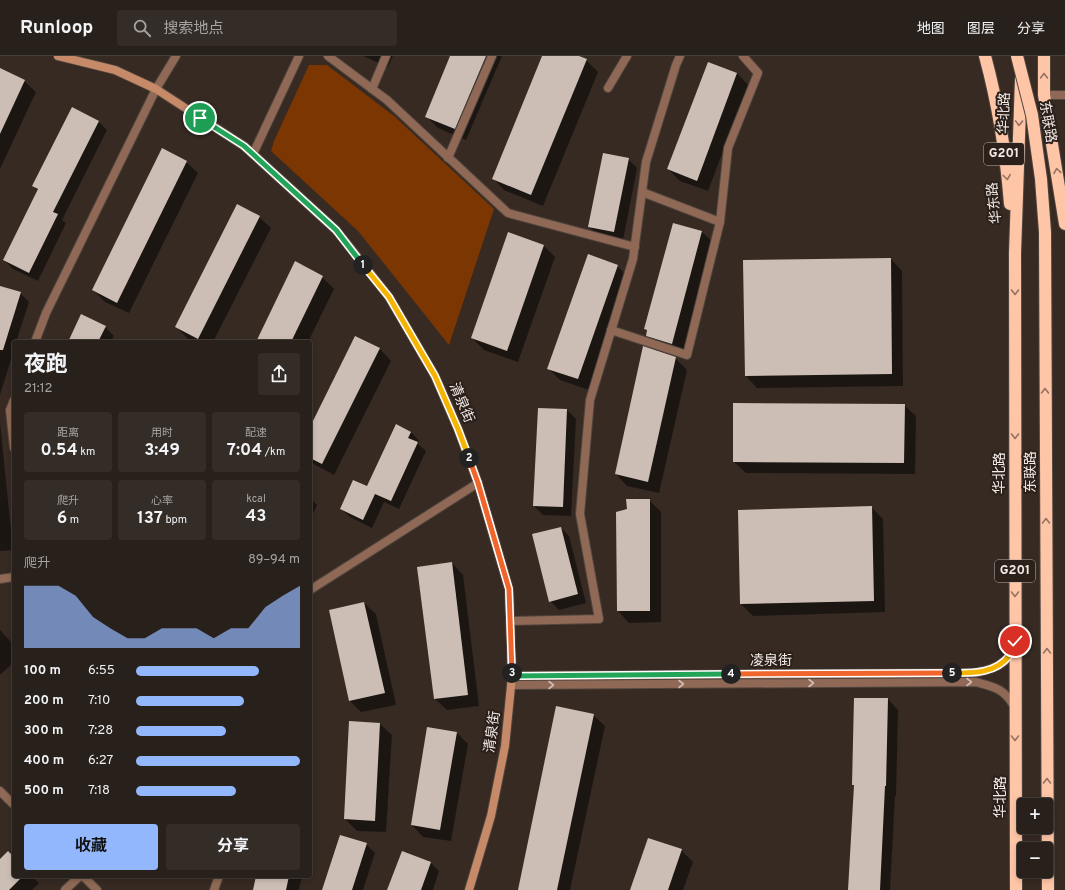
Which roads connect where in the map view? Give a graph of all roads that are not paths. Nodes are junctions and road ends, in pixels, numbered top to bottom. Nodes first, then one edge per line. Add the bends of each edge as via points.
1 (58, 56) edge
2 (176, 56) edge
3 (299, 56) edge
4 (328, 56) edge
5 (386, 56) edge
6 (492, 56) edge
7 (627, 56) edge
8 (680, 56) edge
9 (743, 56) edge
10 (985, 56) edge
11 (1017, 56) edge
12 (1021, 56) edge
13 (1044, 56) edge
14 (608, 88) dead end
15 (156, 89) junction
16 (372, 89) junction
17 (1044, 95) junction
18 (1065, 95) edge
19 (253, 154) junction
20 (448, 158) junction
21 (642, 192) junction
22 (720, 222) junction
23 (1065, 224) edge
24 (635, 247) junction
25 (1015, 253) junction
26 (611, 330) junction
27 (36, 340) edge
28 (12, 405) edge
29 (12, 429) edge
30 (478, 483) junction
31 (12, 577) edge
32 (0, 579) edge
33 (312, 589) edge
34 (510, 621) junction
35 (1015, 641) junction
36 (512, 676) junction
37 (512, 685) junction
38 (1015, 710) junction
39 (0, 791) edge
40 (12, 803) edge
41 (78, 878) edge
42 (85, 878) edge
43 (218, 878) edge
44 (65, 890) edge
45 (97, 890) edge
46 (214, 890) edge
47 (470, 890) edge
48 (1016, 890) edge
49 (1048, 890) edge

1 - 15 street, 清泉街 via 115,70
2 - 15 street
3 - 19 street
4 - 16 street
5 - 16 street
6 - 20 street
7 - 14 street
8 - 21 street via 646,162
9 - 22 street via 758,73 728,148
10 -> 25 highway, 华东路 / G201 via 1002,137
49 -> 11 highway, 东联路, bridge via 1045,232 1032,115
12 -> 25 highway, 华北路
17 -> 13 highway
15 - 19 street, 清泉街
15 - 27 street via 46,313
16 - 20 street
17 - 18 street
23 -> 17 highway
19 - 30 street, 清泉街 via 336,230 389,297 435,376
20 - 24 street via 508,213
21 - 22 street
21 - 24 street
22 - 26 street via 687,355
24 - 26 street
25 -> 35 highway, 华北路 / G201
26 - 34 street via 590,400 580,514 599,619
28 - 29 street
30 - 33 street
30 - 34 street, 清泉街 via 509,589
31 - 32 street
34 - 36 street, 清泉街
35 - 36 street, 凌泉街 via 1009,656 1000,665 975,673
35 - 38 highway, 华北路 / G201
36 - 37 street, 清泉街
37 -> 38 street, 凌泉街 via 976,682 1001,690 1010,698
37 - 47 street, 清泉街 via 505,746 492,816
38 -> 48 highway, 华北路 / G201
39 - 40 street
41 - 44 street
42 - 45 street
43 - 46 street

